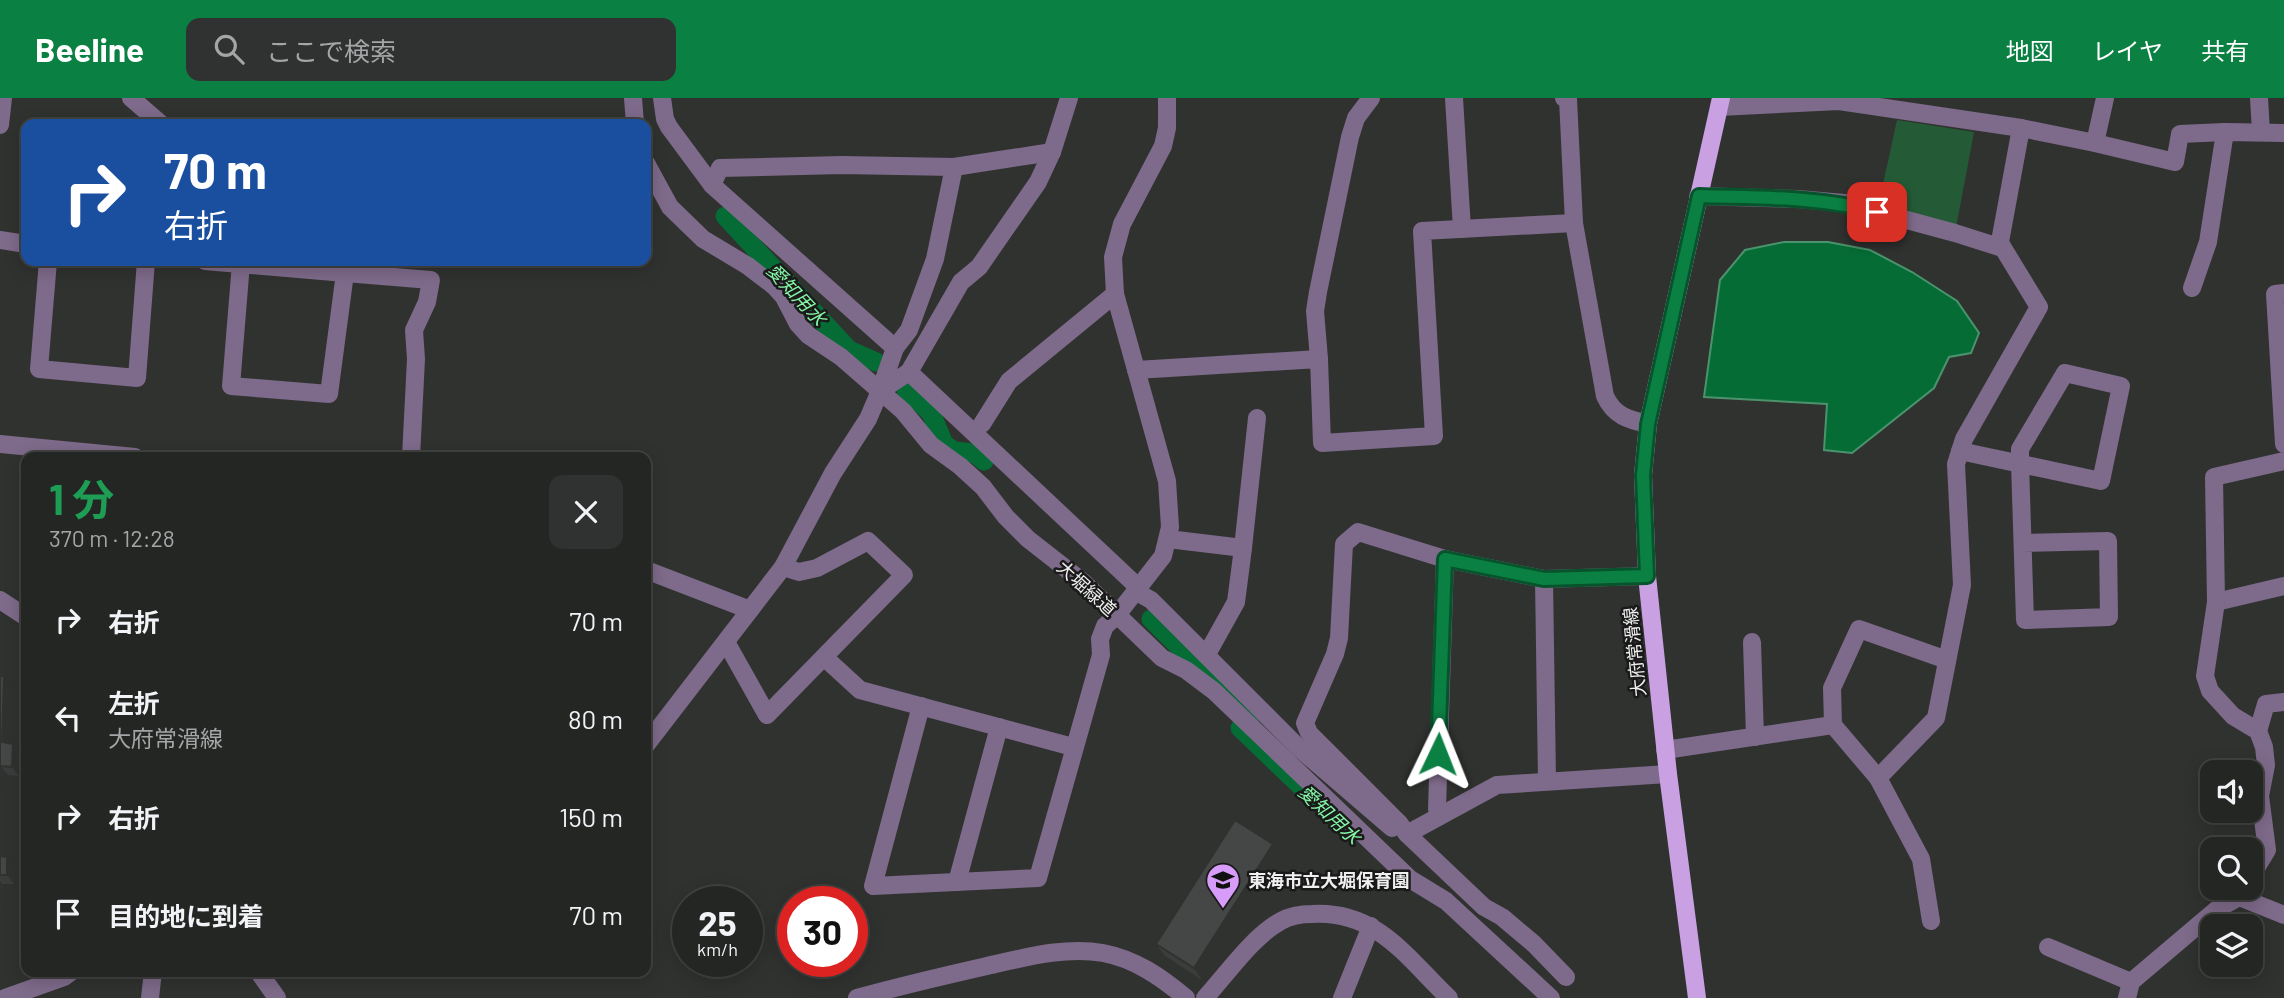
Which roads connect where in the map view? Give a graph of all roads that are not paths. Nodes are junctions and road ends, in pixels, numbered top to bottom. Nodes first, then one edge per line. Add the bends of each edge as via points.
1 (3, 98) edge
2 (131, 98) edge
3 (633, 98) edge
4 (662, 98) edge
5 (1069, 98) edge
6 (1167, 98) edge
7 (1371, 98) edge
8 (1454, 98) edge
9 (1564, 98) edge
10 (2105, 98) edge
11 (2259, 98) edge
12 (1720, 102) edge
13 (155, 119) edge
14 (635, 119) edge
15 (0, 125) edge
16 (2021, 128) junction
17 (2225, 132) junction
18 (2261, 132) junction
19 (2284, 133) edge
20 (2095, 143) junction
21 (1052, 152) junction
22 (954, 167) junction
23 (651, 172) edge
24 (712, 185) junction
25 (1699, 196) junction
26 (1574, 223) junction
27 (1462, 229) junction
28 (0, 240) edge
29 (21, 243) edge
30 (2000, 243) junction
31 (48, 266) edge
32 (146, 266) edge
33 (241, 266) edge
34 (318, 266) edge
35 (344, 267) edge
36 (2192, 288) dead end
37 (2284, 293) edge
38 (1115, 294) junction
39 (895, 348) junction
40 (1319, 359) junction
41 (1136, 370) junction
42 (909, 372) junction
43 (880, 391) junction
44 (1257, 418) dead end
45 (982, 424) dead end
46 (1648, 424) junction
47 (0, 444) edge
48 (2284, 444) edge
49 (1960, 451) junction
50 (54, 452) edge
51 (411, 452) edge
52 (2284, 461) edge
53 (2020, 464) junction
54 (1168, 539) junction
55 (2022, 543) junction
56 (1244, 548) junction
57 (1445, 559) junction
58 (783, 567) junction
59 (651, 572) edge
60 (1647, 576) junction
61 (1544, 579) junction
62 (2284, 586) edge
63 (1137, 589) junction
64 (0, 600) edge
65 (2216, 602) junction
66 (750, 610) junction
67 (21, 614) edge
68 (1117, 615) junction
69 (726, 642) junction
70 (1752, 642) dead end
71 (1207, 654) junction
72 (824, 657) junction
73 (1947, 660) junction
74 (2284, 702) edge
75 (921, 706) junction
76 (1833, 725) junction
77 (999, 727) junction
78 (2258, 732) junction
79 (1755, 737) junction
80 (651, 740) edge
81 (1073, 747) junction
82 (1665, 750) junction
83 (1668, 774) junction
84 (1878, 778) junction
85 (1546, 780) junction
86 (1440, 816) junction
87 (1403, 829) junction
88 (2276, 854) edge
89 (2263, 866) edge
90 (957, 882) junction
91 (2230, 900) edge
92 (2257, 900) edge
93 (2284, 915) edge
94 (1931, 921) dead end
95 (1371, 926) junction
96 (2048, 947) dead end
97 (60, 977) edge
98 (66, 977) edge
99 (152, 977) edge
100 (262, 977) edge
101 (1566, 977) dead end
102 (2129, 990) edge
103 (1444, 996) edge
104 (5, 998) edge
105 (50, 998) edge
106 (150, 998) edge
107 (277, 998) edge
108 (857, 998) edge
109 (1186, 998) edge
110 (1205, 998) edge
111 (1342, 998) edge
112 (1551, 998) edge
113 (1697, 998) edge

1 - 15 street
2 - 13 street
3 - 14 street
4 - 24 street via 669,127
5 - 21 street
6 - 38 street via 1163,145 1116,241
7 - 40 street via 1356,118 1350,137 1318,292
8 - 27 street
9 - 26 street via 1568,99
10 - 20 street
11 - 18 street
12 - 16 street via 1839,101
12 - 25 main road, 大府常滑線
16 - 20 street
16 - 30 street
17 - 18 street
17 - 20 street via 2180,134 2175,162
17 - 36 street via 2208,242
18 - 19 street
21 - 22 street
21 - 42 street via 1038,182 986,257 961,282
22 - 24 street via 720,168
22 - 39 street via 935,259 909,330
23 - 43 street, 大堀緑道 via 670,207 703,239 774,286 808,335
24 - 39 street
25 - 30 street via 1844,203 1999,247
25 - 46 main road, 大府常滑線
26 - 27 street
26 - 46 street via 1605,396 1611,410
27 - 40 street via 1422,231 1434,436 1322,443
28 - 29 street
30 - 49 street via 2039,307
31 - 32 street via 39,369 136,378
33 - 35 street via 232,386 329,394
34 - 35 street
35 - 51 street via 431,280 428,302 414,330
37 - 48 street via 2276,294
38 - 41 street
38 - 45 street via 1009,381
39 - 43 street
40 - 41 street
41 - 54 street via 1167,481
42 - 43 street
42 - 63 street
43 - 58 street
43 - 68 street, 大堀緑道 via 930,445 983,487 1028,539
44 - 56 street
46 - 60 main road, 大府常滑線 via 1643,475
47 - 50 street
49 - 53 street
49 - 73 street via 1956,464 1962,585
52 - 65 street via 2214,477
53 - 53 street via 2101,481 2121,386 2065,373 2020,449
53 - 55 street
54 - 56 street
54 - 63 street via 1163,556
55 - 55 street via 2025,620 2109,617 2108,541
56 - 71 street via 1236,602
57 - 61 street
57 - 86 street
57 - 87 street via 1358,532 1344,544 1339,638 1305,723 1309,733
58 - 66 street
58 - 72 street via 799,572 817,568 868,541 904,575
59 - 66 street
60 - 61 street
60 - 82 main road, 大府常滑線
61 - 85 street
62 - 65 street
63 - 68 street
63 - 71 street
64 - 67 street
65 - 78 street via 2205,677 2210,691 2233,716
66 - 69 street
68 - 81 street via 1100,639 1101,655
68 - 112 street, 大堀緑道 via 1162,658 1218,695 1410,880 1446,901
69 - 72 street via 766,715
69 - 80 street
70 - 79 street
71 - 87 street via 1299,748 1392,828
72 - 75 street via 860,690
73 - 76 street via 1859,629 1832,688
73 - 84 street via 1936,718
74 - 78 street via 2266,705
75 - 77 street
75 - 90 street via 873,886
76 - 79 street
76 - 84 street
77 - 81 street
77 - 90 street
78 - 88 street via 2266,765 2260,796
79 - 82 street
81 - 90 street via 1038,878
82 - 83 main road, 大府常滑線
83 - 85 street
83 - 113 main road, 大府常滑線
84 - 94 street via 1921,859
85 - 86 street via 1497,785
86 - 87 street
87 - 101 street
88 - 89 street
91 - 102 street
92 - 93 street
95 - 103 street
95 - 110 street via 1324,913 1279,921
95 - 111 street
96 - 102 street
97 - 104 street
98 - 105 street
99 - 106 street
100 - 107 street
108 - 109 street via 1028,957 1077,951 1130,961 1150,970

